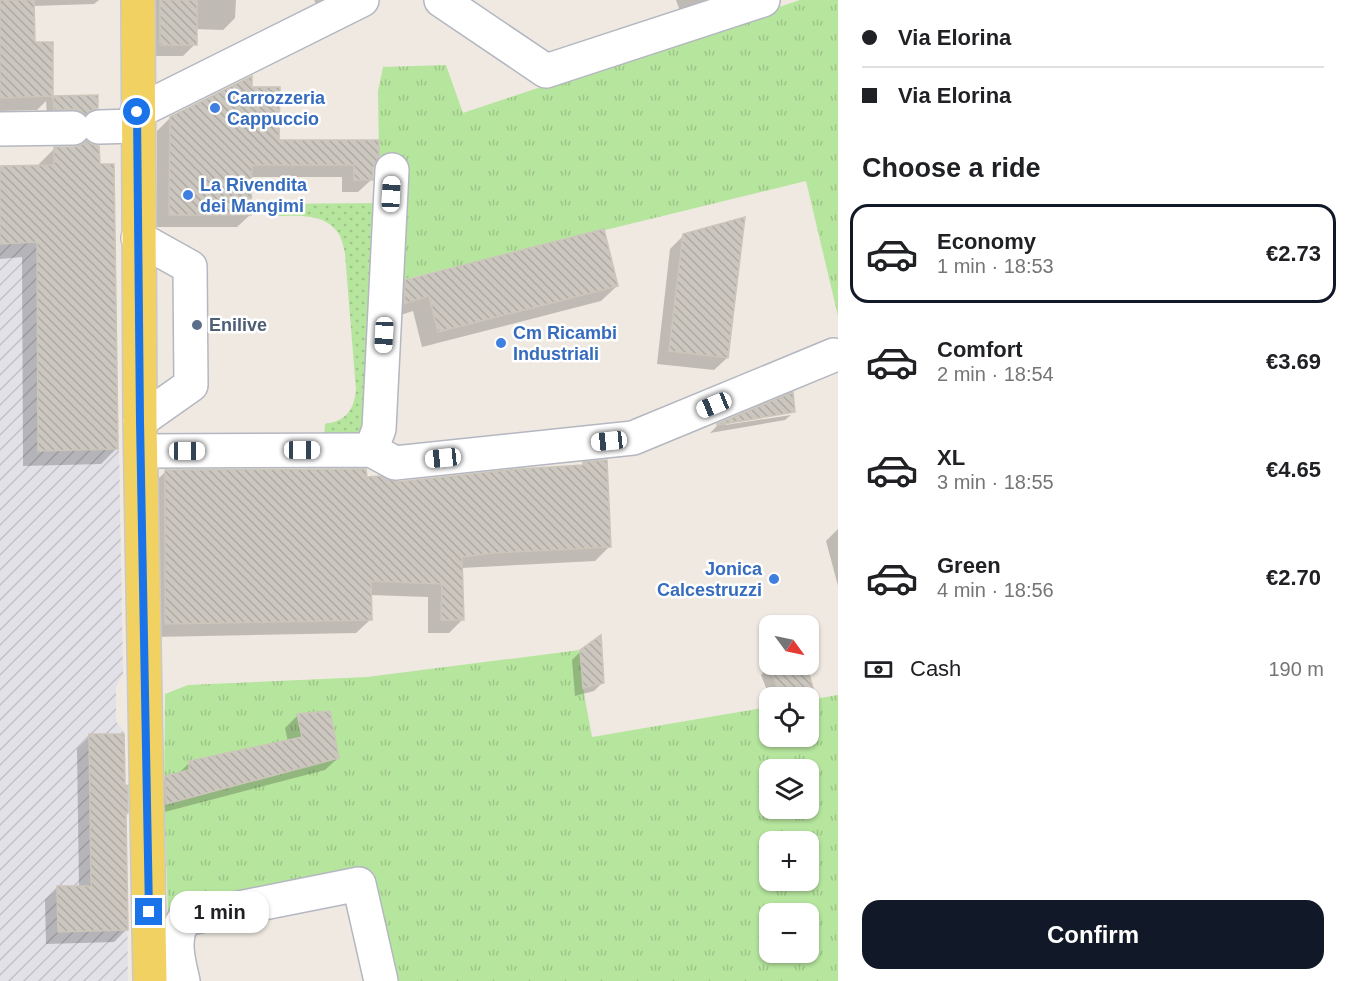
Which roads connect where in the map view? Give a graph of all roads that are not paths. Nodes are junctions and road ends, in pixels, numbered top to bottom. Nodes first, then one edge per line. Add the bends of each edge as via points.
1 (138, 0) edge
2 (362, 0) edge
3 (441, 0) edge
4 (763, 0) edge
5 (137, 119) junction
6 (0, 129) edge
7 (392, 170) dead end
8 (138, 238) junction
9 (834, 355) dead end
10 (140, 436) junction
11 (371, 450) junction
12 (150, 981) edge
13 (183, 981) edge
14 (381, 981) edge

1 - 5 main road
2 - 5 street
3 - 4 street via 546,71
5 - 6 street via 86,128
5 - 8 main road
7 - 11 street via 379,429
8 - 10 main road
8 - 10 street via 190,267 191,385
9 - 11 street via 633,438 395,463
10 - 11 street
10 - 12 main road
13 - 14 street via 176,949 184,919 359,884

